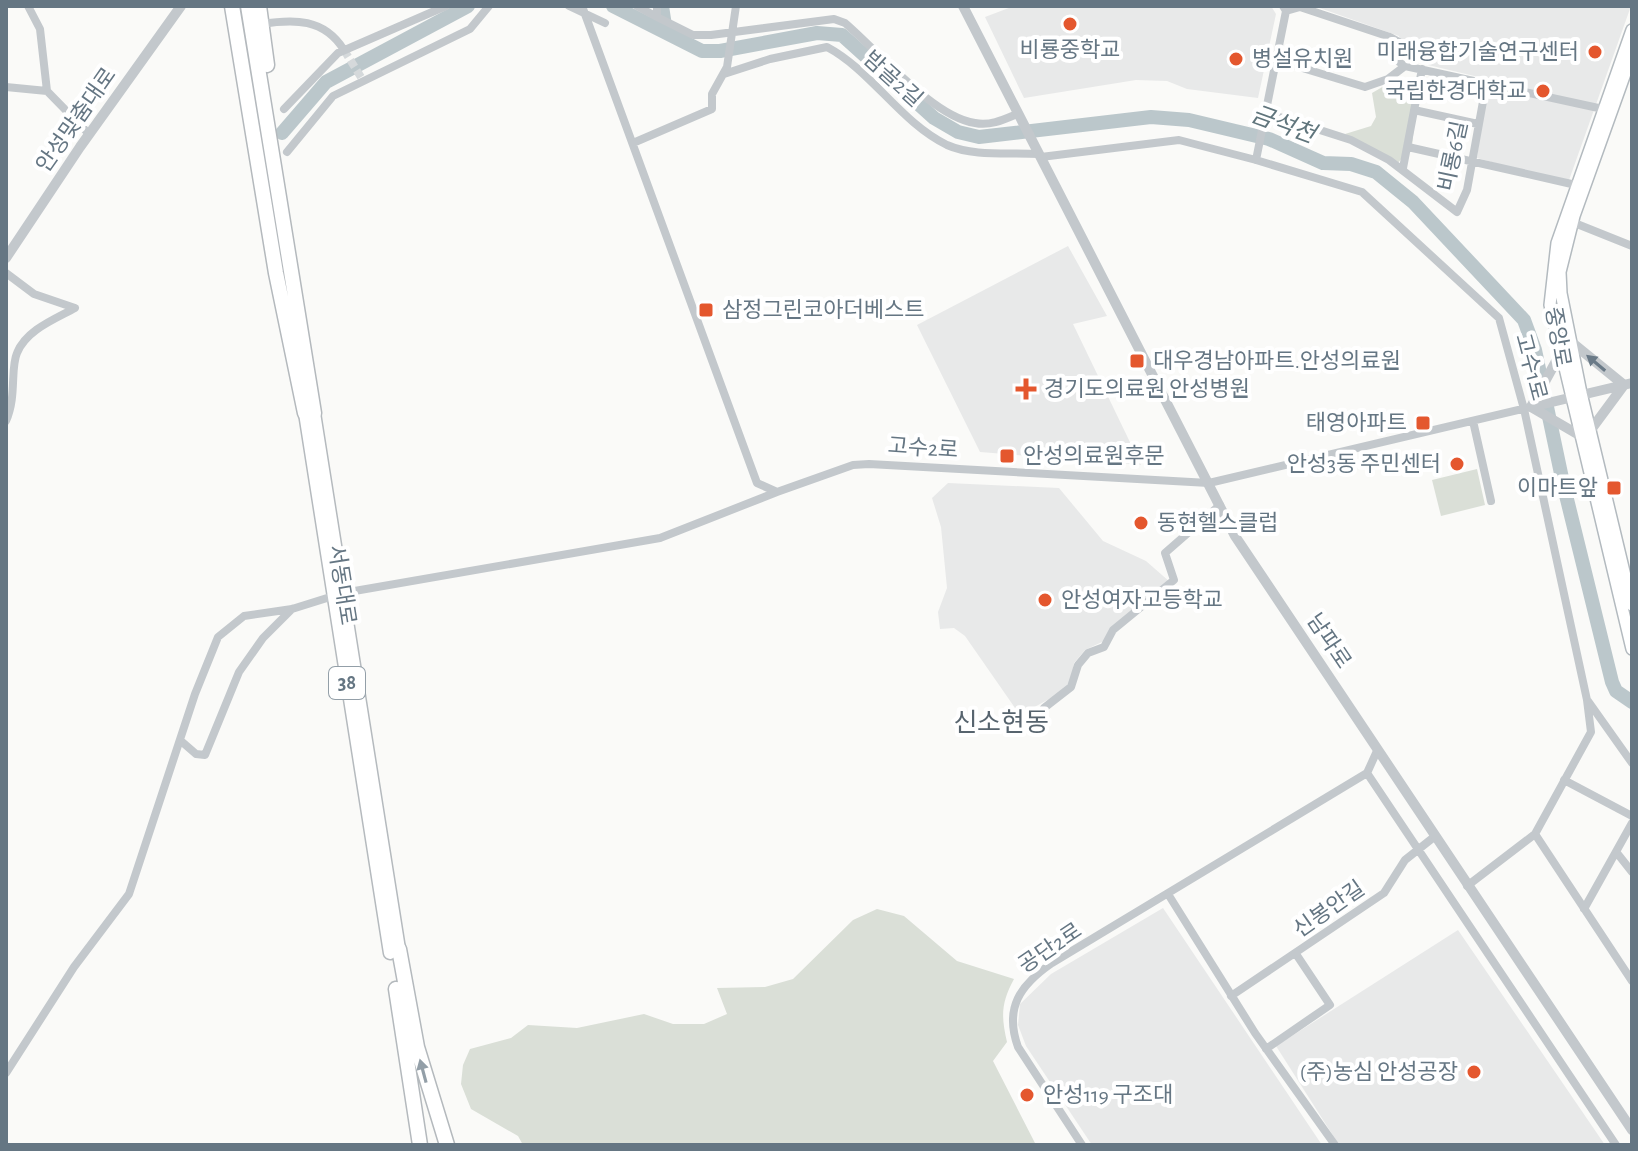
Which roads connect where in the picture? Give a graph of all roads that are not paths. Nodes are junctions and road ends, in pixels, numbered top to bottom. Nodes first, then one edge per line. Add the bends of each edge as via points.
1 (28, 6) edge
2 (181, 6) edge
3 (232, 6) edge
4 (239, 6) edge
5 (248, 6) edge
6 (259, 6) edge
7 (446, 6) edge
8 (489, 6) edge
9 (569, 6) edge
10 (637, 6) edge
11 (657, 6) edge
12 (736, 6) edge
13 (963, 6) edge
14 (1285, 8) edge
15 (583, 9) edge
16 (662, 20) junction
17 (251, 23) junction
18 (605, 23) dead end
19 (1632, 30) edge
20 (733, 34) junction
21 (344, 50) junction
22 (1632, 54) edge
23 (1276, 60) junction
24 (1405, 66) junction
25 (1422, 69) junction
26 (725, 71) junction
27 (1486, 85) junction
28 (6, 87) edge
29 (47, 91) junction
30 (284, 109) dead end
31 (1603, 109) junction
32 (1414, 110) junction
33 (1264, 112) junction
34 (1019, 118) junction
35 (1478, 124) junction
36 (89, 134) junction
37 (633, 143) junction
38 (1408, 147) junction
39 (287, 152) dead end
40 (1039, 153) junction
41 (1256, 160) junction
42 (1472, 161) junction
43 (1403, 168) junction
44 (1576, 185) junction
45 (1572, 222) junction
46 (1632, 246) edge
47 (6, 258) edge
48 (6, 273) edge
49 (1570, 341) junction
50 (1558, 359) junction
51 (1628, 384) edge
52 (1571, 396) junction
53 (1528, 408) junction
54 (310, 413) junction
55 (6, 421) edge
56 (1473, 421) junction
57 (1579, 431) junction
58 (1209, 483) junction
59 (777, 492) junction
60 (1491, 501) dead end
61 (1220, 505) junction
62 (338, 594) junction
63 (1632, 605) edge
64 (292, 609) junction
65 (1632, 649) edge
66 (1587, 700) junction
67 (1044, 708) dead end
68 (181, 741) junction
69 (1377, 751) junction
70 (1632, 763) edge
71 (1367, 773) junction
72 (1564, 780) junction
73 (1632, 816) edge
74 (1632, 823) edge
75 (1535, 834) junction
76 (1434, 837) junction
77 (1415, 849) junction
78 (1617, 853) junction
79 (1632, 872) edge
80 (1467, 886) junction
81 (1168, 894) junction
82 (1584, 909) junction
83 (394, 951) junction
84 (1296, 954) junction
85 (1631, 977) edge
86 (1231, 996) junction
87 (1266, 1049) junction
88 (6, 1073) edge
89 (1632, 1130) edge
90 (420, 1145) edge
91 (447, 1145) edge
92 (1082, 1145) edge
93 (1335, 1145) edge
94 (1616, 1145) edge

1 - 29 street via 40,29
2 - 36 street, 안성맞춤대로
3 - 54 highway via 276,273
4 - 17 highway
5 - 17 highway
6 - 17 highway
7 - 21 street
8 - 39 street via 470,29 333,96
9 - 15 street
10 - 16 street
11 - 16 street
12 - 20 street
13 - 34 street
14 - 23 street
14 - 24 street via 1300,7 1390,37 1399,42 1399,62
15 - 18 street
15 - 37 street
16 - 20 street via 693,35
17 - 21 street via 295,19 315,24
17 - 54 highway via 315,376
19 - 31 main road, 중앙로
20 - 26 street
20 - 34 street via 834,19 950,114 973,123
21 - 30 street
22 - 45 main road, 중앙로
23 - 24 street via 1365,87
23 - 33 street
24 - 25 street
25 - 27 street
25 - 32 street, 비룡6길
26 - 37 street via 712,94 712,109
26 - 40 street, 밤골2길 via 827,47 948,146
27 - 31 street
27 - 35 street, 비룡6길
28 - 29 street
29 - 36 street
31 - 44 main road, 중앙로
32 - 35 street
32 - 38 street, 비룡6길
33 - 41 street
33 - 43 street, 비룡6길 via 1351,140
34 - 40 street, 남파로
35 - 42 street, 비룡6길
36 - 47 street, 안성맞춤대로
37 - 59 street via 757,483
38 - 42 street
38 - 43 street, 비룡6길
40 - 41 street, 고수1로 via 1179,140
40 - 58 street, 남파로
41 - 53 street, 고수1로 via 1362,192 1455,276 1499,318
42 - 43 street, 비룡6길 via 1457,212
42 - 44 street
44 - 50 main road, 중앙로 via 1557,243 1550,305
45 - 46 street
45 - 49 main road, 중앙로 via 1560,272
48 - 55 street via 34,294 75,308 34,331 16,354 16,389
51 -> 49 street
49 - 52 main road, 중앙로
50 - 52 main road, 중앙로
50 - 53 street
51 - 52 street, 고수2로
51 - 57 street
52 - 53 street, 고수2로
52 - 57 main road, 중앙로
53 - 56 street, 고수2로
53 - 57 street
53 - 66 street, 고수1로
54 - 62 main road, 서동대로 / 38
56 - 58 street, 고수2로
56 - 60 street
57 - 63 main road, 중앙로
57 - 65 main road, 중앙로
58 - 59 street, 고수2로 via 869,464
58 - 61 street, 남파로
59 - 62 street, 고수2로 via 660,538
61 - 67 street via 1165,553 1174,580 1113,630 1104,647 1088,653 1071,687
61 - 69 street, 남파로 via 1235,536
62 - 64 street, 고수2로
62 - 83 main road, 서동대로 / 38
64 - 68 street, 고수2로 via 244,616 218,637
64 - 68 street via 239,672 205,755
66 - 70 street
66 - 72 street, 고수1로 via 1591,732
68 - 88 street, 고수2로 via 129,894
69 - 71 street
69 - 76 street, 남파로
71 - 77 street
71 - 81 street, 공단2로
72 - 73 street
72 - 75 street, 고수1로
74 - 78 street
75 - 80 street, 고수1로
75 - 82 street
76 - 77 street, 신봉안길
76 - 80 street, 남파로
77 - 84 street, 신봉안길 via 1384,893
77 - 94 street
78 - 79 street
78 - 82 street
80 - 89 street, 남파로
81 - 86 street
81 - 92 street, 공단2로 via 1052,963 1018,993 1012,1030 1018,1047
82 - 85 street
83 - 90 highway, 서동대로 / 38
91 -> 83 highway, 서동대로 / 38
84 - 86 street, 신봉안길
84 - 87 street via 1330,1005
86 - 87 street
87 - 93 street

